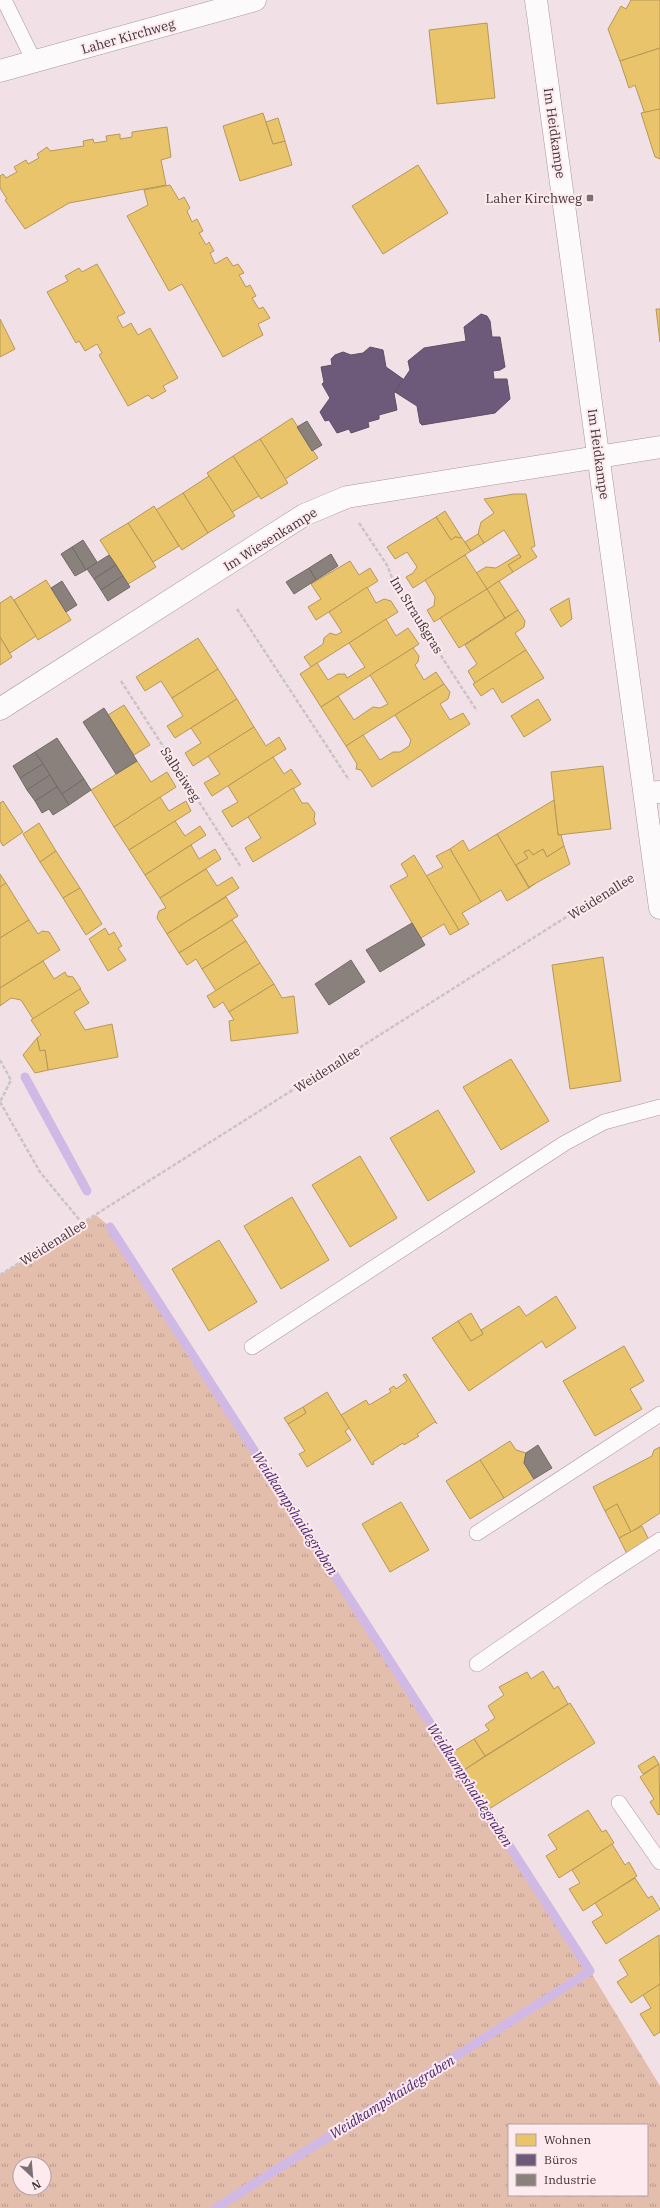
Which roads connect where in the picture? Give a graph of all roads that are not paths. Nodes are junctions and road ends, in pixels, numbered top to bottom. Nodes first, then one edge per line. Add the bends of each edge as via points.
1 (4, 0) edge
2 (255, 0) edge
3 (536, 0) edge
4 (35, 63) junction
5 (0, 71) edge
6 (660, 447) edge
7 (599, 458) junction
8 (0, 709) edge
9 (652, 792) edge
10 (660, 908) edge
11 (660, 1106) edge
12 (252, 1347) dead end
13 (660, 1414) edge
14 (478, 1533) dead end
15 (660, 1540) edge
16 (477, 1664) dead end
17 (619, 1803) dead end
18 (660, 1862) edge

1 - 4 lane
2 - 4 street, Laher Kirchweg
3 - 7 street, Im Heidkampe
4 - 5 street, Laher Kirchweg
6 - 7 street, Im Wiesenkampe
7 - 8 street, Im Wiesenkampe via 347,497 304,515
7 - 9 street, Im Heidkampe
9 - 10 street, Im Heidkampe via 654,862
11 - 12 lane via 604,1122 565,1143
13 - 14 lane
15 - 16 lane
17 - 18 lane

